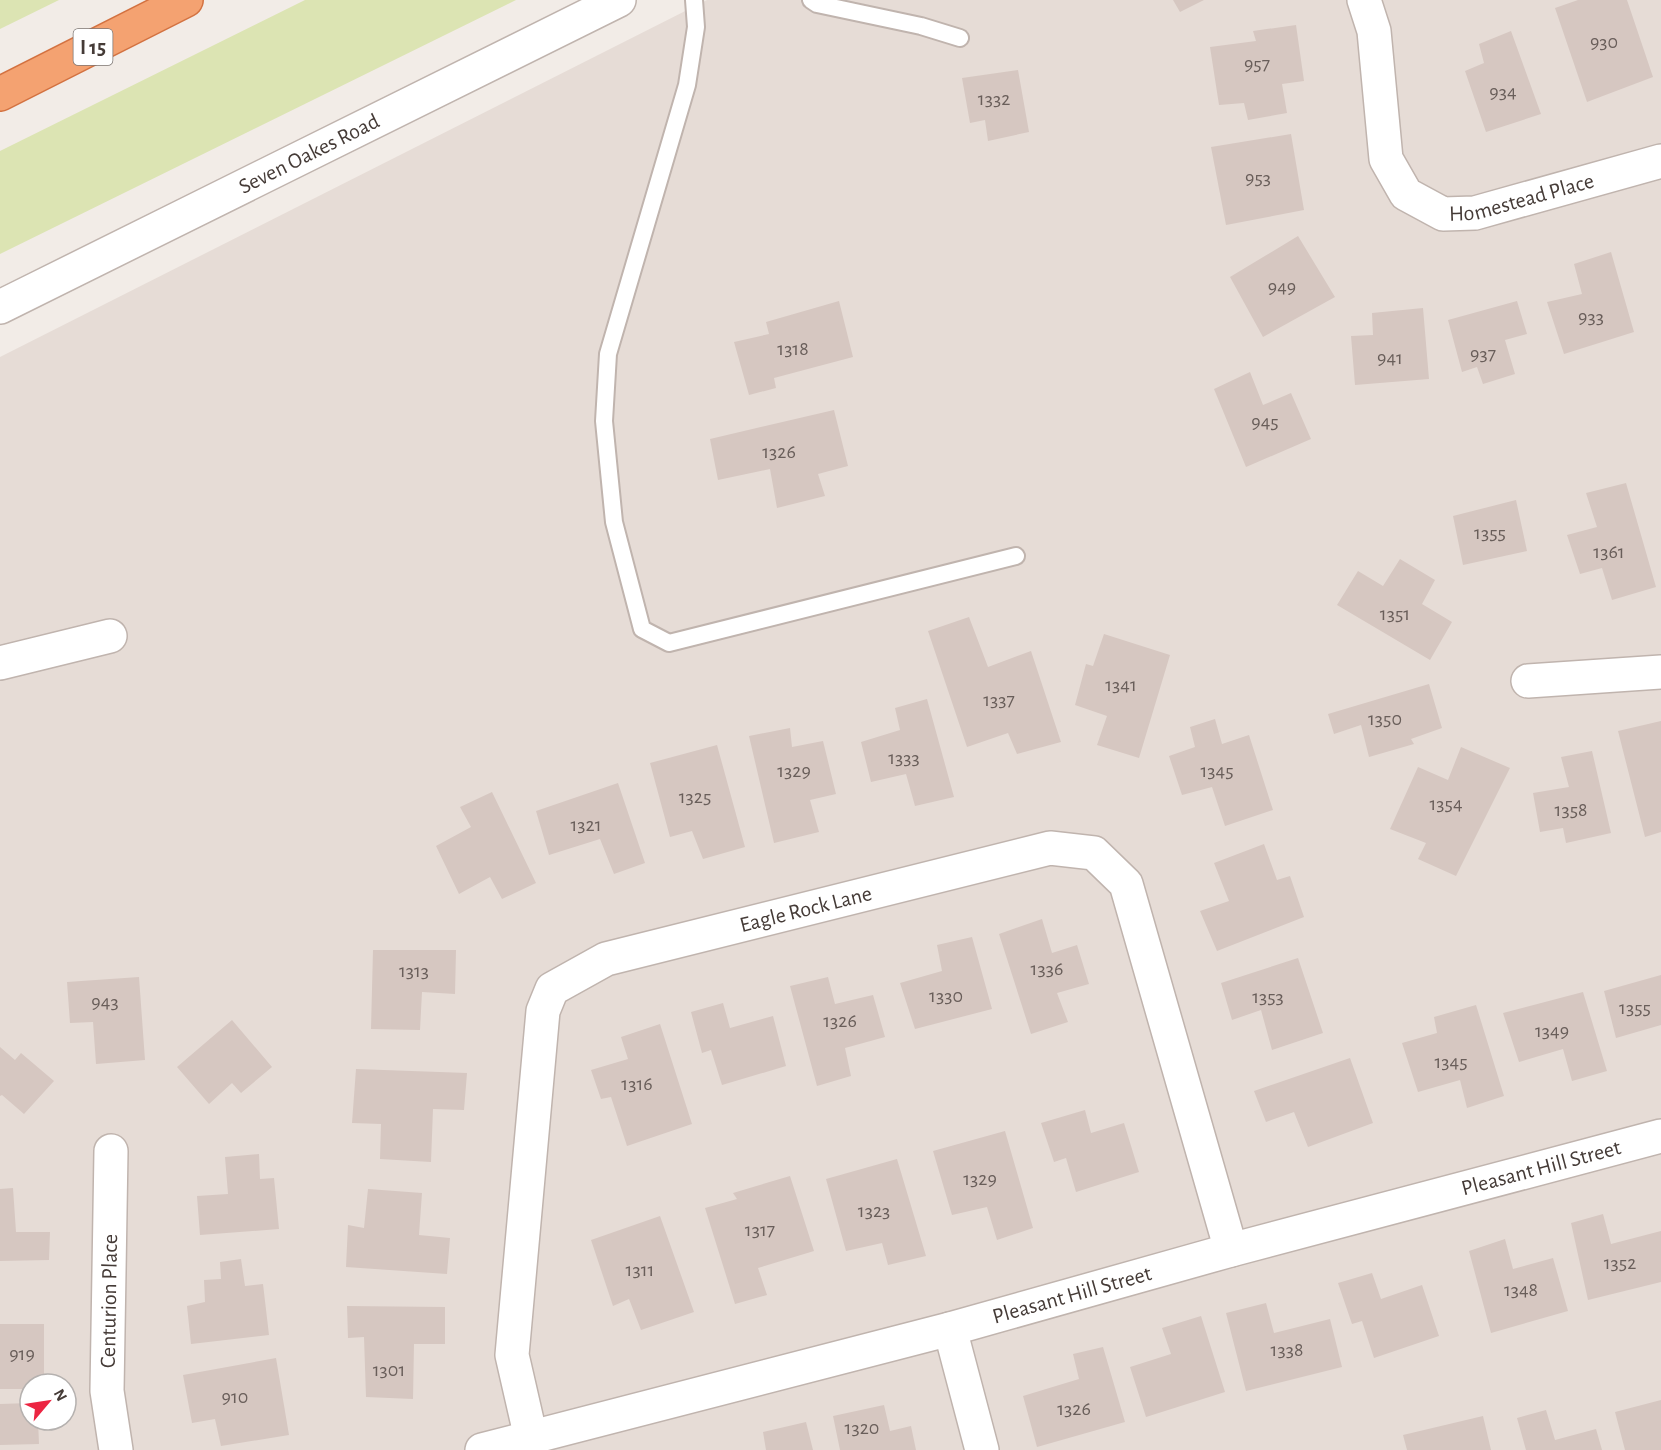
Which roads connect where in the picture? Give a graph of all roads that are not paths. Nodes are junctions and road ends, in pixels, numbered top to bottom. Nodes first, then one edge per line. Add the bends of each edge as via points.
1 (186, 0) edge
2 (619, 0) edge
3 (694, 0) edge
4 (811, 0) edge
5 (1364, 0) edge
6 (960, 38) dead end
7 (0, 94) edge
8 (1661, 161) edge
9 (0, 307) edge
10 (1016, 556) dead end
11 (110, 636) dead end
12 (0, 663) edge
13 (1661, 672) edge
14 (1528, 681) dead end
15 (1661, 1136) edge
16 (111, 1151) dead end
17 (1231, 1251) junction
18 (950, 1329) junction
19 (531, 1438) junction
20 (116, 1450) edge
21 (482, 1450) edge
22 (982, 1450) edge

1 - 7 highway, I 15
2 - 9 street, Seven Oakes Road
3 - 10 lane via 696,27 687,85 608,354 604,421 614,522 642,629 669,643
4 - 6 lane
5 - 8 street, Homestead Place via 1374,31 1386,159 1406,194 1443,213 1475,213
11 - 12 street
13 - 14 street
15 - 17 street, Pleasant Hill Street
16 - 20 street, Centurion Place via 107,1391
17 - 18 street, Pleasant Hill Street
17 - 19 street, Eagle Rock Lane via 1126,884 1094,853 1050,848 606,959 552,989 543,1011 512,1355
18 - 19 street, Pleasant Hill Street
18 - 22 street
19 - 21 street, Pleasant Hill Street

